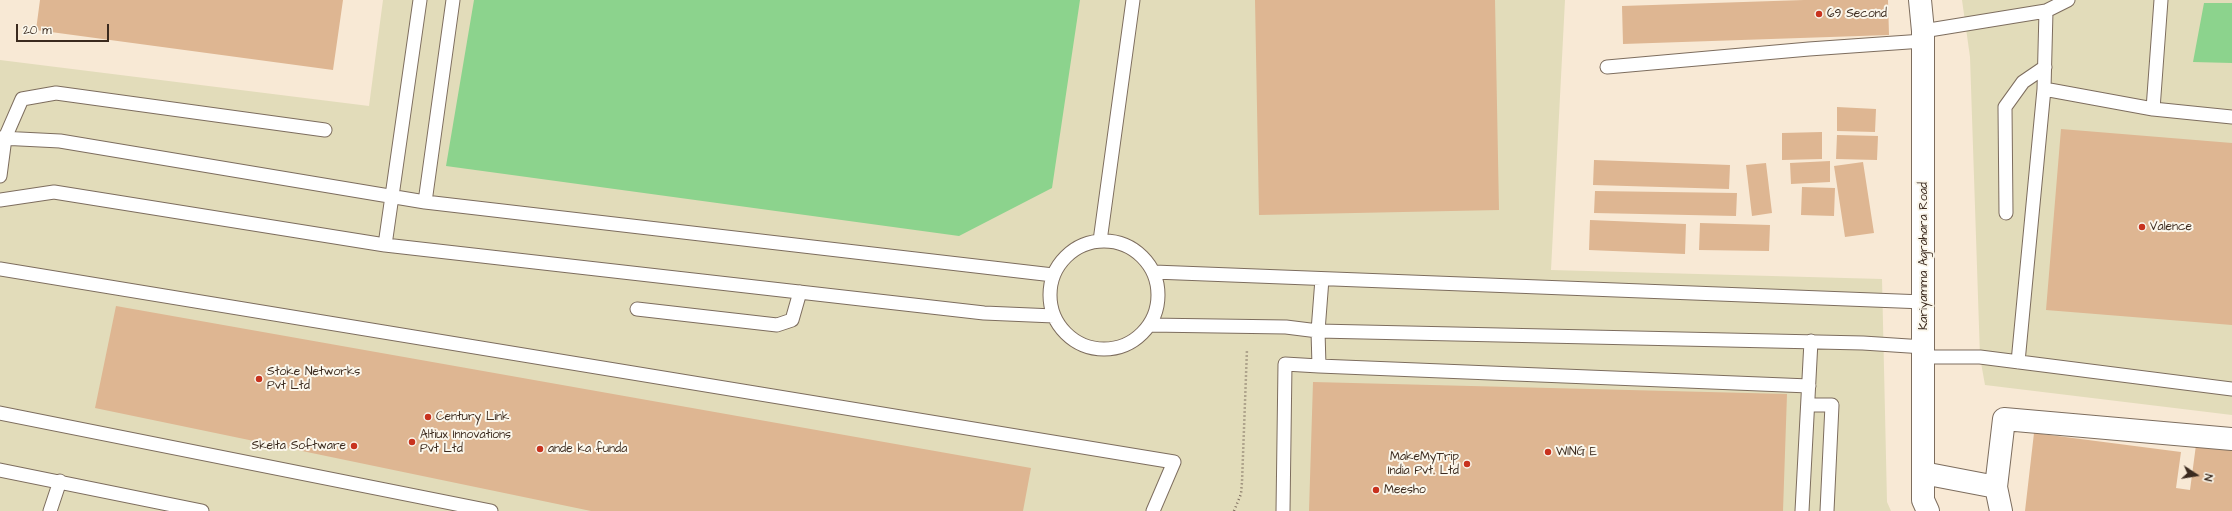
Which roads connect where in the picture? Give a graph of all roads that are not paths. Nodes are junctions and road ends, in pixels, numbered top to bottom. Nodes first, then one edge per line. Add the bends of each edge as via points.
1 (420, 0) edge
2 (453, 0) edge
3 (1133, 0) edge
4 (1920, 0) edge
5 (2068, 0) edge
6 (2161, 0) edge
7 (2046, 11) junction
8 (1923, 36) junction
9 (1607, 67) dead end
10 (2045, 68) junction
11 (2044, 89) junction
12 (2152, 109) junction
13 (2232, 116) edge
14 (325, 130) dead end
15 (2, 138) edge
16 (0, 176) edge
17 (391, 198) junction
18 (0, 200) edge
19 (425, 202) junction
20 (2006, 213) dead end
21 (1100, 241) junction
22 (385, 245) junction
23 (0, 269) edge
24 (1154, 272) junction
25 (1053, 275) junction
26 (1322, 279) junction
27 (800, 292) junction
28 (1924, 302) junction
29 (637, 309) dead end
30 (1054, 316) junction
31 (1150, 325) junction
32 (1318, 331) junction
33 (1811, 341) junction
34 (1924, 352) junction
35 (2018, 362) junction
36 (1319, 366) junction
37 (1809, 386) junction
38 (2232, 389) edge
39 (1808, 405) junction
40 (0, 414) edge
41 (2232, 439) edge
42 (0, 470) edge
43 (1923, 473) junction
44 (60, 481) junction
45 (1996, 487) junction
46 (50, 511) edge
47 (202, 511) edge
48 (491, 511) edge
49 (1153, 511) edge
50 (1283, 511) edge
51 (1802, 511) edge
52 (1827, 511) edge
53 (1928, 511) edge
54 (2001, 511) edge

1 - 17 lane
2 - 19 lane
3 - 21 lane
4 - 8 street, Kariyamma Agrahara Road
5 - 7 lane
6 - 12 lane
7 - 8 lane
7 - 10 lane
8 - 9 lane
8 - 28 street, Kariyamma Agrahara Road
10 - 11 lane
10 - 20 lane via 2023,82 2004,107
11 - 12 lane
11 - 35 lane
12 - 13 lane
14 - 15 lane via 56,93 22,100
15 - 16 lane
15 - 17 lane via 60,141
17 - 19 lane
17 - 22 lane
18 - 22 lane via 54,192
19 - 25 lane
21 - 24 lane via 1110,240 1128,246 1143,256
21 - 25 lane via 1079,246 1068,254
22 - 27 lane
23 - 49 lane via 1174,462
24 - 26 lane
24 - 31 lane via 1158,290 1157,308
25 - 30 lane via 1050,300
26 - 28 lane
26 - 32 lane
27 - 29 lane via 792,320 777,325
27 - 30 lane via 984,313
28 - 34 street, Kariyamma Agrahara Road
30 - 31 lane via 1075,342 1091,348 1124,346
31 - 32 lane via 1286,327
32 - 33 lane
32 - 36 lane
33 - 34 lane
33 - 37 lane
34 - 35 lane
34 - 43 street, Kariyamma Agrahara Road
35 - 38 lane
36 - 37 lane
36 - 50 lane via 1285,364
37 - 39 lane
39 - 51 lane
39 - 52 lane via 1832,405
40 - 48 lane
41 - 45 street via 2004,419
42 - 44 lane
43 - 45 street
43 - 53 street, Kariyamma Agrahara Road via 1923,500
44 - 46 lane
44 - 47 lane
45 - 54 street

